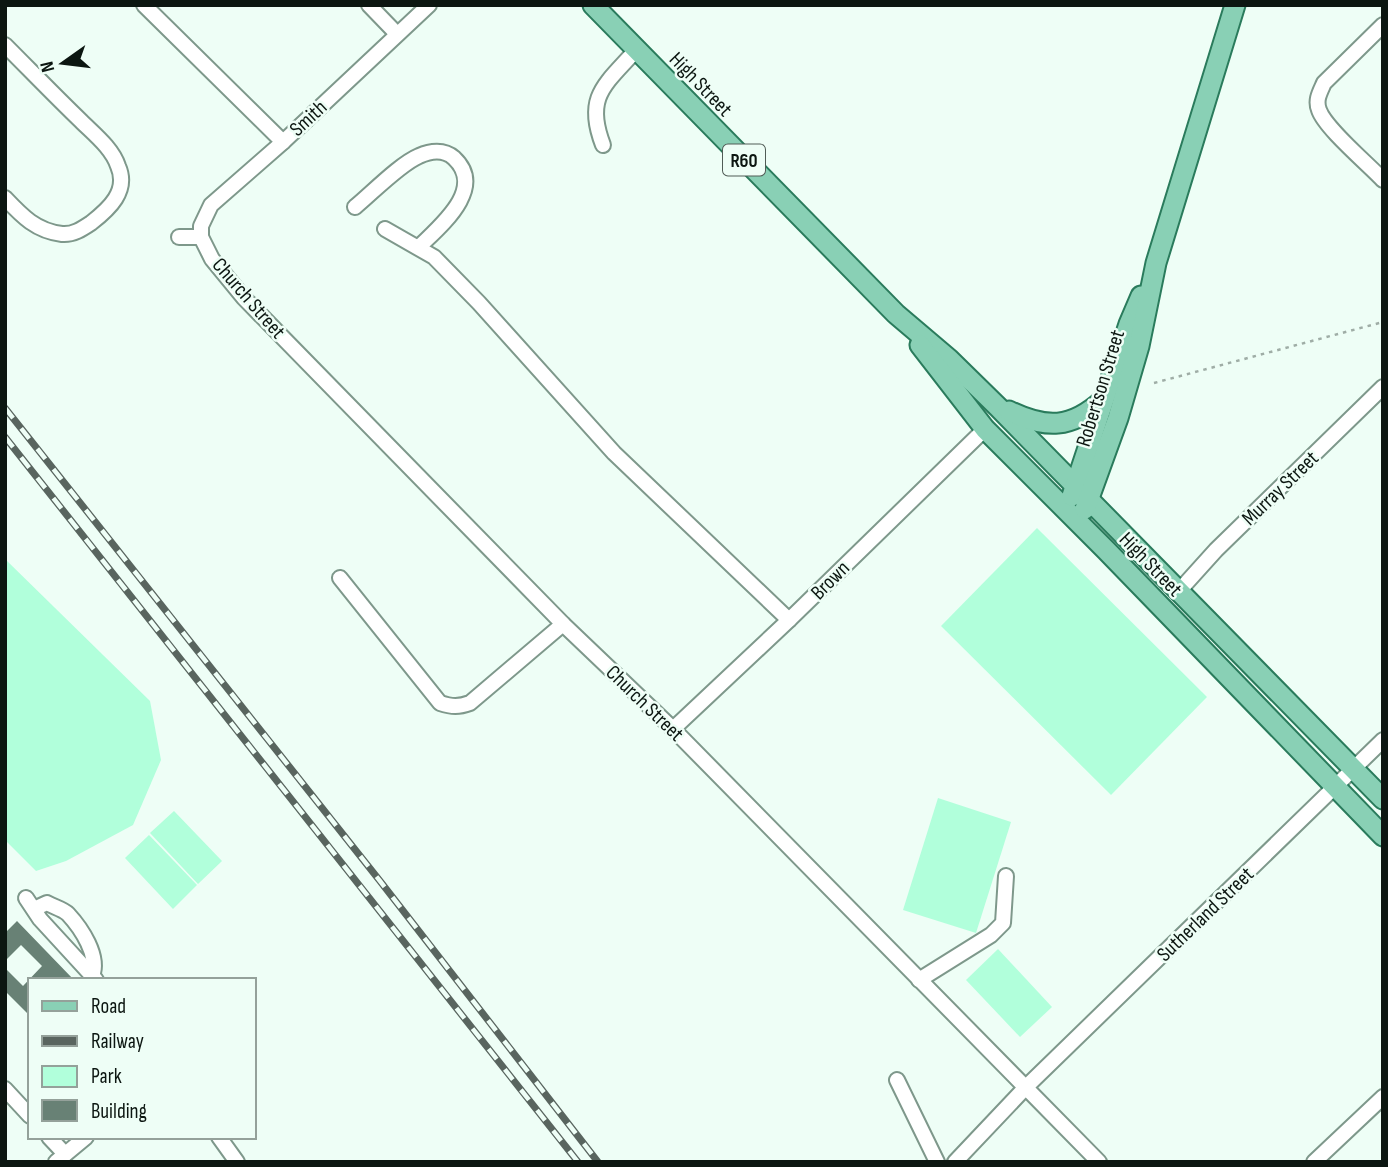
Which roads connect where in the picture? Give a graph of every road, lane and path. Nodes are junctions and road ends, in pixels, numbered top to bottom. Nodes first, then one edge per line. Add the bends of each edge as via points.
1 (144, 5) edge
2 (369, 5) edge
3 (429, 5) edge
4 (593, 5) edge
5 (1235, 5) edge
6 (1383, 25) edge
7 (397, 34) junction
8 (5, 45) edge
9 (636, 50) junction
10 (283, 142) junction
11 (603, 145) dead end
12 (1383, 180) edge
13 (5, 198) edge
14 (355, 207) dead end
15 (384, 229) dead end
16 (179, 237) dead end
17 (201, 237) junction
18 (419, 247) junction
19 (1156, 263) junction
20 (896, 314) junction
21 (1383, 322) edge
22 (1154, 383) dead end
23 (1383, 387) edge
24 (1104, 398) junction
25 (999, 407) junction
26 (985, 429) junction
27 (1082, 492) junction
28 (1073, 517) junction
29 (340, 578) dead end
30 (1179, 591) junction
31 (789, 620) junction
32 (563, 624) junction
33 (673, 729) junction
34 (1383, 740) edge
35 (1353, 769) junction
36 (1334, 787) junction
37 (1383, 799) edge
38 (1383, 836) edge
39 (1006, 876) dead end
40 (94, 978) edge
41 (919, 980) junction
42 (897, 1080) dead end
43 (1026, 1087) junction
44 (5, 1089) edge
45 (1383, 1097) edge
46 (28, 1114) edge
47 (51, 1139) edge
48 (84, 1139) edge
49 (220, 1139) edge
50 (61, 1158) edge
51 (237, 1162) edge
52 (937, 1162) edge
53 (954, 1162) edge
54 (1099, 1162) edge
55 (1314, 1162) edge

1 - 10 street
2 - 7 street
3 - 7 street, Smith
4 - 9 main road, High Street / R60
5 - 19 main road, Robertson Street
6 - 12 street via 1324,83 1317,103 1325,121
7 - 10 street, Smith
8 - 13 street via 106,146 120,168 121,183 110,208 79,231 66,234 34,226
9 - 11 street via 596,100 596,129
9 - 20 main road, High Street / R60
10 - 17 street, Smith via 211,205
14 - 18 street via 416,157 443,152 455,159 465,189 449,216
15 - 18 street
16 - 17 street
17 - 32 street, Church Street via 212,259 244,298
18 - 31 street via 479,303 614,453
19 - 24 main road, Robertson Street
19 - 27 main road, Robertson Street via 1118,418
20 - 25 main road, High Street / R60
20 - 26 main road, High Street / R60
21 - 22 path
23 - 30 street, Murray Street
24 - 25 main road via 1084,415 1056,424 1035,422
24 - 27 main road, Robertson Street
25 - 27 main road, High Street / R60
26 - 28 main road, High Street / R60
26 - 31 street, Brown
27 - 28 main road, Robertson Street
27 - 30 main road, High Street
28 - 36 main road, High Street
29 - 32 street via 440,703 449,706 470,703
30 - 35 main road, High Street
31 - 33 street, Brown
32 - 33 street, Church Street
33 - 41 street, Church Street
34 - 35 street, Sutherland Street
35 - 36 street, Sutherland Street
35 - 37 main road, High Street
36 - 38 main road, High Street
36 - 43 street, Sutherland Street
39 - 41 street via 1003,923
40 - 40 street via 40,919 30,903 47,903 66,912 89,947
41 - 43 street, Church Street
42 - 52 street
43 - 53 street, Sutherland Street
43 - 54 street, Church Street
44 - 46 street
45 - 55 street
47 - 50 street
48 - 50 street
49 - 51 street

